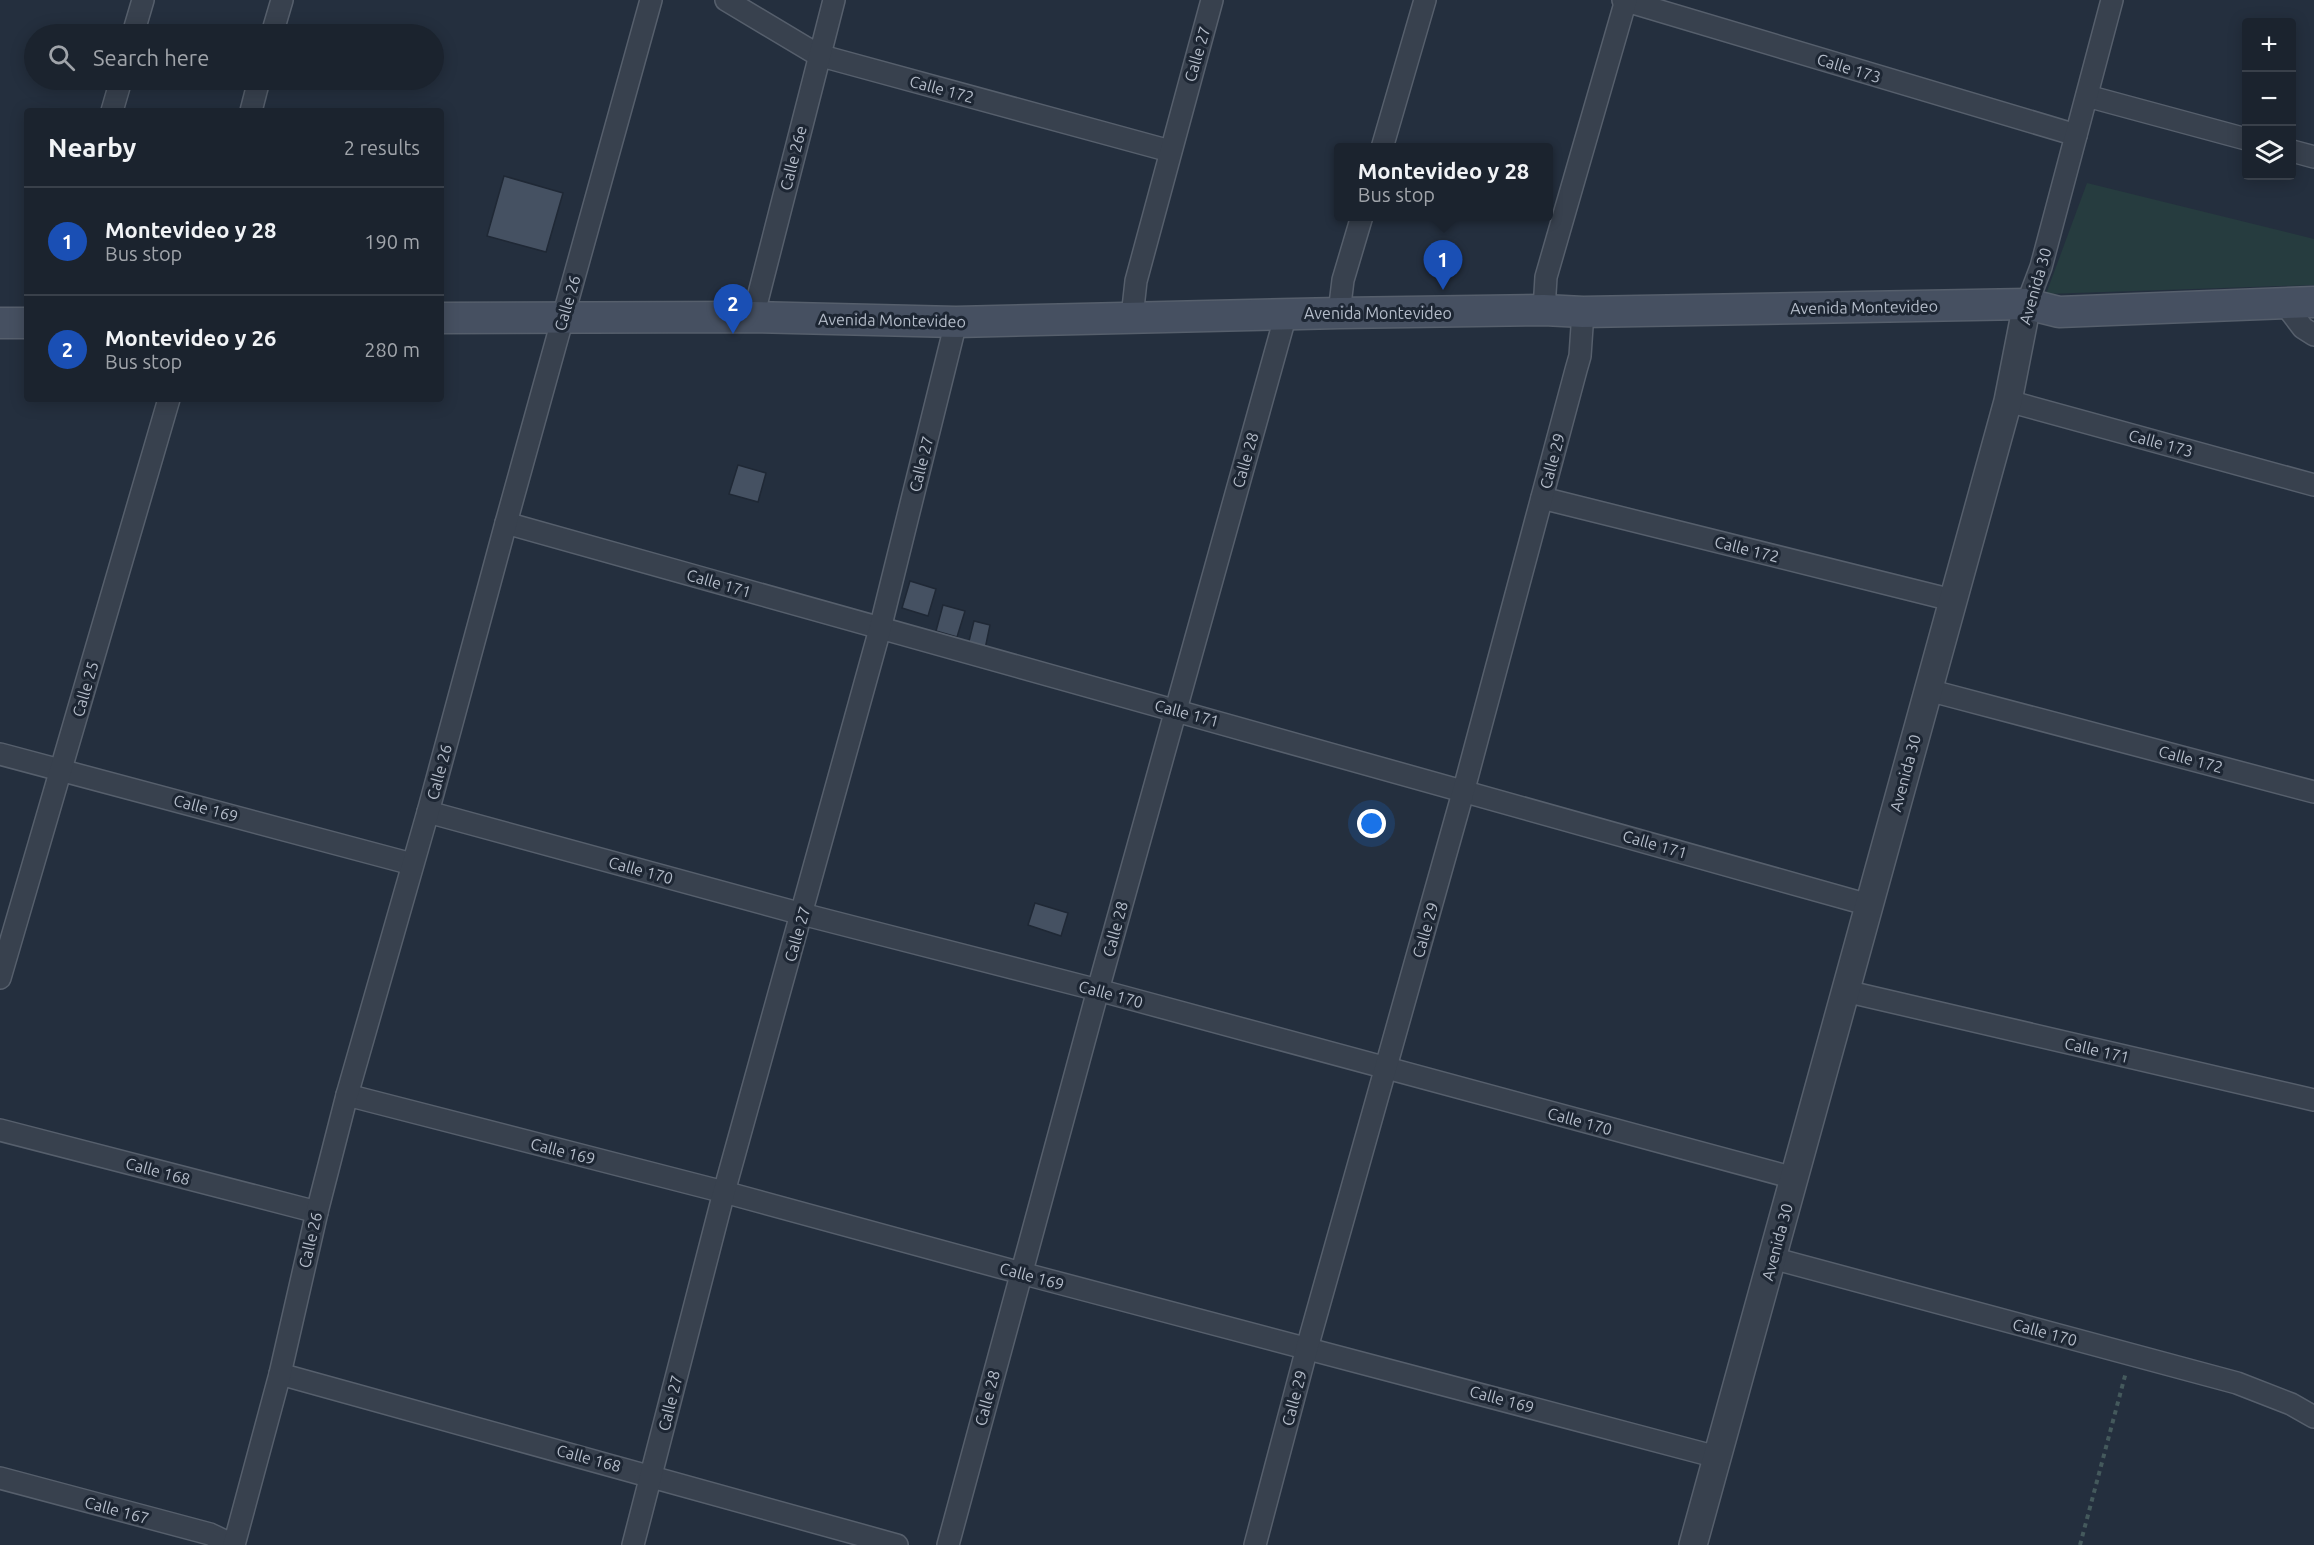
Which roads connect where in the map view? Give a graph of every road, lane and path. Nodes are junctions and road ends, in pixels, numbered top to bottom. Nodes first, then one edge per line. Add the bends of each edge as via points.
1 (143, 0) edge
2 (282, 0) edge
3 (651, 0) edge
4 (726, 0) edge
5 (834, 0) edge
6 (1212, 0) edge
7 (1425, 0) edge
8 (1625, 0) edge
9 (2112, 0) edge
10 (136, 24) edge
11 (275, 24) edge
12 (818, 55) junction
13 (118, 90) edge
14 (257, 90) edge
15 (2086, 96) junction
16 (113, 108) edge
17 (252, 108) edge
18 (2076, 135) junction
19 (2242, 138) edge
20 (1383, 143) edge
21 (1170, 151) junction
22 (2296, 152) edge
23 (2314, 157) edge
24 (1361, 221) edge
25 (2284, 303) junction
26 (2314, 303) edge
27 (2027, 304) junction
28 (1544, 310) junction
29 (1583, 312) junction
30 (1339, 313) junction
31 (1286, 314) junction
32 (563, 316) junction
33 (753, 317) junction
34 (1132, 317) junction
35 (444, 318) edge
36 (956, 322) junction
37 (24, 323) edge
38 (0, 324) edge
39 (2314, 335) edge
40 (2008, 401) junction
41 (168, 402) edge
42 (2314, 485) edge
43 (1542, 498) junction
44 (506, 523) junction
45 (1952, 600) junction
46 (880, 629) junction
47 (1928, 690) junction
48 (1176, 710) junction
49 (0, 754) edge
50 (62, 769) junction
51 (1464, 789) junction
52 (2314, 792) edge
53 (428, 812) junction
54 (412, 864) junction
55 (1869, 905) junction
56 (802, 914) junction
57 (0, 978) edge
58 (1098, 990) junction
59 (1845, 992) junction
60 (1386, 1069) junction
61 (347, 1095) junction
62 (2314, 1100) edge
63 (0, 1130) edge
64 (1794, 1178) junction
65 (724, 1192) junction
66 (317, 1212) junction
67 (1772, 1258) junction
68 (1021, 1273) junction
69 (1307, 1347) junction
70 (2130, 1355) junction
71 (280, 1374) junction
72 (2314, 1417) edge
73 (1718, 1457) junction
74 (652, 1476) junction
75 (0, 1478) edge
76 (1700, 1543) edge
77 (234, 1545) edge
78 (633, 1545) edge
79 (897, 1545) edge
80 (948, 1545) edge
81 (1255, 1545) edge
82 (2080, 1545) edge

1 - 10 street
2 - 11 street
3 - 32 street, Calle 26
4 - 12 street, Calle 172
5 - 12 street, Calle 26e
6 - 21 street, Calle 27
7 - 20 street
8 - 18 street, Calle 173
8 - 28 street via 1546,277
9 - 15 street, Avenida 30
12 - 21 street, Calle 172
12 - 33 street, Calle 26e
13 - 16 street
14 - 17 street
15 - 18 street, Avenida 30
15 - 19 street
18 - 27 street, Avenida 30 via 2041,267
21 - 34 street, Calle 27 via 1136,281
22 - 23 street
24 - 30 street via 1343,280
25 - 26 main road, Avenida Montevideo
25 - 27 main road, Avenida Montevideo via 2059,312
25 - 39 street via 2303,328
27 - 29 main road, Avenida Montevideo
27 - 40 street, Avenida 30
28 - 29 main road, Avenida Montevideo
28 - 30 main road, Avenida Montevideo
29 - 43 street, Calle 29 via 1580,356
30 - 31 main road, Avenida Montevideo
31 - 34 main road, Avenida Montevideo
31 - 48 street, Calle 28
32 - 33 main road, Avenida Montevideo
32 - 35 main road, Avenida Montevideo
32 - 44 street, Calle 26
33 - 36 main road, Avenida Montevideo
34 - 36 main road, Avenida Montevideo
36 - 46 street, Calle 27
37 - 38 main road
40 - 42 street, Calle 173
40 - 45 street, Avenida 30
41 - 50 street, Calle 25
43 - 45 street, Calle 172
43 - 51 street, Calle 29
44 - 46 street, Calle 171
44 - 53 street, Calle 26
45 - 47 street, Avenida 30
46 - 48 street, Calle 171
46 - 56 street, Calle 27
47 - 52 street, Calle 172
47 - 55 street, Avenida 30
48 - 51 street, Calle 171
48 - 58 street, Calle 28
49 - 50 street, Calle 169
50 - 54 street, Calle 169
50 - 57 street, Calle 25
51 - 55 street, Calle 171
51 - 60 street, Calle 29
53 - 54 street, Calle 26
53 - 56 street, Calle 170
54 - 61 street, Calle 26
55 - 59 street, Avenida 30
56 - 58 street, Calle 170
56 - 65 street, Calle 27
58 - 60 street, Calle 170
58 - 68 street, Calle 28
59 - 62 street, Calle 171
59 - 64 street, Avenida 30
60 - 64 street, Calle 170
60 - 69 street, Calle 29
61 - 65 street, Calle 169
61 - 66 street, Calle 26
63 - 66 street, Calle 168
64 - 67 street, Avenida 30
65 - 68 street, Calle 169
65 - 74 street, Calle 27
66 - 71 street, Calle 26
67 - 70 street, Calle 170
67 - 73 street, Avenida 30
68 - 69 street, Calle 169
68 - 80 street, Calle 28
69 - 73 street, Calle 169
69 - 81 street, Calle 29
70 - 72 street, Calle 170 via 2237,1383
70 - 82 path
71 - 74 street, Calle 168
71 - 77 street, Calle 26
73 - 76 street, Avenida 30
74 - 78 street, Calle 27
74 - 79 street, Calle 168
75 - 77 street, Calle 167 via 210,1534

